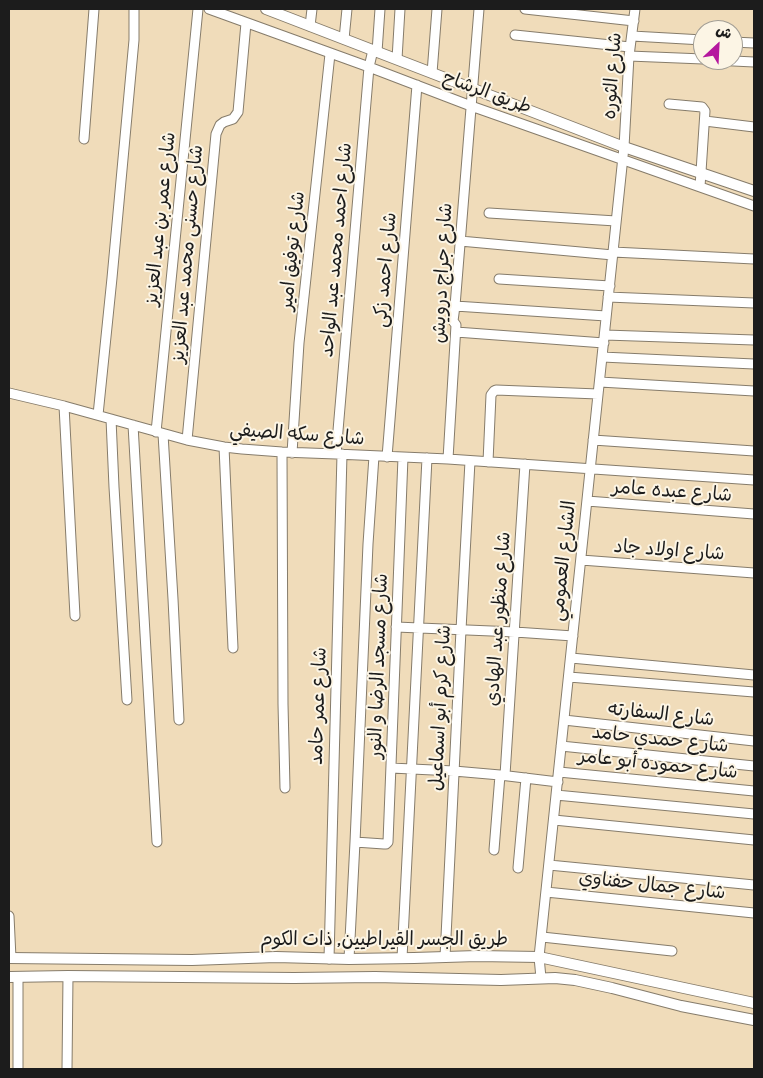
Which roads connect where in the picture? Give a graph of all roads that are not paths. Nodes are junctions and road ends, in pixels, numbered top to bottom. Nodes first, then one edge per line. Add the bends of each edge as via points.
1 (94, 9) edge
2 (134, 9) edge
3 (198, 9) edge
4 (209, 9) edge
5 (266, 9) edge
6 (312, 9) edge
7 (347, 9) edge
8 (380, 9) edge
9 (400, 9) edge
10 (437, 9) edge
11 (479, 9) edge
12 (525, 9) edge
13 (635, 9) edge
14 (634, 21) junction
15 (246, 23) junction
16 (310, 26) junction
17 (515, 35) dead end
18 (632, 36) junction
19 (344, 39) junction
20 (693, 39) edge
21 (375, 51) junction
22 (630, 52) junction
23 (330, 54) junction
24 (396, 59) junction
25 (693, 59) edge
26 (369, 67) junction
27 (432, 73) junction
28 (417, 85) junction
29 (473, 89) junction
30 (669, 104) dead end
31 (471, 106) junction
32 (705, 121) junction
33 (754, 127) edge
34 (84, 139) dead end
35 (624, 147) junction
36 (623, 161) junction
37 (702, 172) junction
38 (700, 187) junction
39 (754, 191) edge
40 (754, 206) edge
41 (489, 213) dead end
42 (616, 221) junction
43 (460, 242) junction
44 (613, 253) junction
45 (754, 259) edge
46 (499, 279) dead end
47 (610, 286) junction
48 (608, 297) junction
49 (754, 303) edge
50 (455, 306) junction
51 (606, 316) junction
52 (456, 332) junction
53 (604, 339) junction
54 (754, 340) edge
55 (602, 357) junction
56 (754, 364) edge
57 (600, 382) junction
58 (754, 391) edge
59 (9, 393) edge
60 (598, 394) junction
61 (64, 406) junction
62 (98, 415) junction
63 (111, 419) junction
64 (133, 425) junction
65 (159, 433) junction
66 (187, 440) junction
67 (594, 440) junction
68 (224, 447) junction
69 (754, 451) edge
70 (282, 452) junction
71 (292, 453) junction
72 (339, 454) junction
73 (374, 456) junction
74 (387, 457) junction
75 (403, 457) junction
76 (427, 458) junction
77 (448, 459) junction
78 (470, 461) junction
79 (488, 462) junction
80 (525, 464) junction
81 (590, 469) junction
82 (754, 480) edge
83 (587, 501) junction
84 (754, 514) edge
85 (581, 560) junction
86 (754, 573) edge
87 (75, 616) dead end
88 (396, 627) junction
89 (418, 628) junction
90 (461, 630) junction
91 (515, 632) junction
92 (573, 636) junction
93 (233, 648) dead end
94 (571, 658) junction
95 (754, 675) edge
96 (569, 677) junction
97 (754, 692) edge
98 (127, 700) dead end
99 (179, 720) dead end
100 (564, 720) junction
101 (754, 741) edge
102 (562, 746) junction
103 (754, 766) edge
104 (391, 768) junction
105 (411, 769) junction
106 (454, 771) junction
107 (559, 772) junction
108 (502, 775) junction
109 (526, 778) junction
110 (558, 782) junction
111 (285, 788) dead end
112 (754, 791) edge
113 (556, 795) junction
114 (754, 814) edge
115 (554, 820) junction
116 (754, 840) edge
117 (157, 842) dead end
118 (356, 842) junction
119 (494, 850) dead end
120 (549, 865) junction
121 (518, 868) dead end
122 (754, 885) edge
123 (546, 892) junction
124 (754, 913) edge
125 (9, 916) edge
126 (542, 937) junction
127 (672, 950) dead end
128 (445, 957) junction
129 (10, 958) edge
130 (329, 958) junction
131 (402, 958) junction
132 (539, 958) junction
133 (349, 959) junction
134 (68, 976) junction
135 (13, 977) edge
136 (540, 978) junction
137 (754, 1003) edge
138 (754, 1020) edge
139 (18, 1069) edge
140 (67, 1069) edge

1 - 34 street
2 - 62 street via 134,40
3 - 65 street, شارع عمر بن عبد العزيز
4 - 15 street, طريق الرشاح
5 - 16 street, طريق الرشاح
6 - 16 street
7 - 19 street
8 - 21 street, شارع احمد محمد عبد الواحد
9 - 24 street
10 - 27 street
11 - 29 street, شارع جراج درويش
12 - 14 street
13 - 14 street, شارع الثوره
14 - 18 street, شارع الثوره
15 - 23 street, طريق الرشاح
15 - 66 street, شارع حسنى محمد عبد العزيز via 238,112 233,119 220,125 216,134
16 - 19 street, طريق الرشاح
17 - 22 street
18 - 20 street
18 - 22 street, شارع الثوره
19 - 21 street, طريق الرشاح
21 - 24 street, طريق الرشاح
21 - 26 street, شارع احمد محمد عبد الواحد
22 - 25 street
22 - 35 street, شارع الثوره
23 - 26 street, طريق الرشاح
23 - 71 street, شارع توفيق امير via 299,343
24 - 27 street, طريق الرشاح
26 - 28 street, طريق الرشاح
26 - 72 street, شارع احمد محمد عبد الواحد
27 - 29 street, طريق الرشاح
28 - 31 street, طريق الرشاح
28 - 74 street, شارع احمد زكى
29 - 31 street, شارع جراج درويش
29 - 35 street, طريق الرشاح
30 - 32 street via 702,107
31 - 36 street, طريق الرشاح
31 - 43 street, شارع جراج درويش
32 - 33 street
32 - 37 street
35 - 36 street, الشارع العمومي
35 - 37 street, طريق الرشاح
36 - 38 street, طريق الرشاح
36 - 42 street, الشارع العمومي
37 - 38 street
37 - 39 street, طريق الرشاح
38 - 40 street, طريق الرشاح
41 - 42 street
42 - 44 street, الشارع العمومي
43 - 44 street
43 - 50 street, شارع جراج درويش
44 - 45 street
44 - 47 street, الشارع العمومي
46 - 47 street
47 - 48 street, الشارع العمومي
48 - 49 street
48 - 51 street, الشارع العمومي
50 - 51 street
50 - 52 street, شارع جراج درويش via 453,321
51 - 53 street, الشارع العمومي
52 - 53 street
52 - 77 street, شارع جراج درويش
53 - 54 street
53 - 55 street, الشارع العمومي
55 - 56 street
55 - 57 street, الشارع العمومي
57 - 58 street
57 - 60 street, الشارع العمومي
59 - 61 street, شارع سكه الصيفي
60 - 67 street, الشارع العمومي
60 - 79 street via 494,391 491,395
61 - 62 street, شارع سكه الصيفي
61 - 87 street
62 - 63 street, شارع سكه الصيفي
63 - 64 street, شارع سكه الصيفي
63 - 98 street
64 - 65 street, شارع سكه الصيفي
64 - 117 street
65 - 66 street, شارع سكه الصيفي
65 - 99 street, شارع عمر بن عبد العزيز
66 - 68 street, شارع سكه الصيفي
67 - 69 street
67 - 81 street, الشارع العمومي
68 - 70 street, شارع سكه الصيفي
68 - 93 street
70 - 71 street, شارع سكه الصيفي
70 - 111 street
71 - 72 street, شارع سكه الصيفي
72 - 73 street, شارع سكه الصيفي
72 - 130 street, شارع عمر حامد
73 - 74 street, شارع سكه الصيفي
73 - 118 street
74 - 75 street, شارع سكه الصيفي
75 - 76 street, شارع سكه الصيفي
75 - 88 street, شارع مسجد الرضا و النور
76 - 77 street, شارع سكه الصيفي
76 - 89 street
77 - 78 street, شارع سكه الصيفي
78 - 79 street, شارع سكه الصيفي
78 - 90 street, شارع كرم أبو اسماعيل
79 - 80 street, شارع سكه الصيفي
80 - 81 street, شارع سكه الصيفي
80 - 91 street, شارع منظور عبد الهادي
81 - 82 street, شارع سكه الصيفي
81 - 83 street, الشارع العمومي
83 - 84 street, شارع عبده عامر
83 - 85 street, الشارع العمومي
85 - 86 street, شارع اولاد جاد
85 - 92 street, الشارع العمومي
88 - 89 street
88 - 104 street, شارع مسجد الرضا و النور
89 - 90 street
89 - 105 street
90 - 91 street
90 - 106 street, شارع كرم أبو اسماعيل
91 - 92 street
91 - 108 street, شارع منظور عبد الهادي
92 - 94 street, الشارع العمومي
94 - 95 street
94 - 96 street, الشارع العمومي
96 - 97 street
96 - 100 street, الشارع العمومي
100 - 101 street, شارع السفارته
100 - 102 street, الشارع العمومي
102 - 103 street, شارع حمدي حامد
102 - 107 street, الشارع العمومي
104 - 105 street
104 - 118 street, شارع مسجد الرضا و النور via 388,842
105 - 106 street
105 - 131 street
106 - 108 street
106 - 128 street, شارع كرم أبو اسماعيل
107 - 110 street, الشارع العمومي
107 - 112 street, شارع حموده أبو عامر
108 - 109 street
108 - 119 street, شارع منظور عبد الهادي
109 - 110 street
109 - 121 street
110 - 113 street, الشارع العمومي
113 - 114 street
113 - 115 street, الشارع العمومي
115 - 116 street
115 - 120 street, الشارع العمومي
118 - 133 street
120 - 122 street
120 - 123 street, الشارع العمومي
123 - 124 street, شارع جمال حفناوي
123 - 126 street, الشارع العمومي
125 - 129 street
126 - 127 street
126 - 132 street, الشارع العمومي
128 - 131 street, طريق الجسر القيراطيين, ذات الكوم
128 - 132 street, طريق الجسر القيراطيين, ذات الكوم
129 - 130 street, طريق الجسر القيراطيين, ذات الكوم
130 - 133 street, طريق الجسر القيراطيين, ذات الكوم
131 - 133 street, طريق الجسر القيراطيين, ذات الكوم
132 - 136 street, الشارع العمومي
132 - 137 street, طريق الجسر القيراطيين, ذات الكوم
134 - 135 street, طريق الجسر القيراطيين, ذات الكوم
134 - 136 street, طريق الجسر القيراطيين, ذات الكوم
134 - 140 street
135 - 139 street
136 - 138 street, طريق الجسر القيراطيين, ذات الكوم via 575,980

